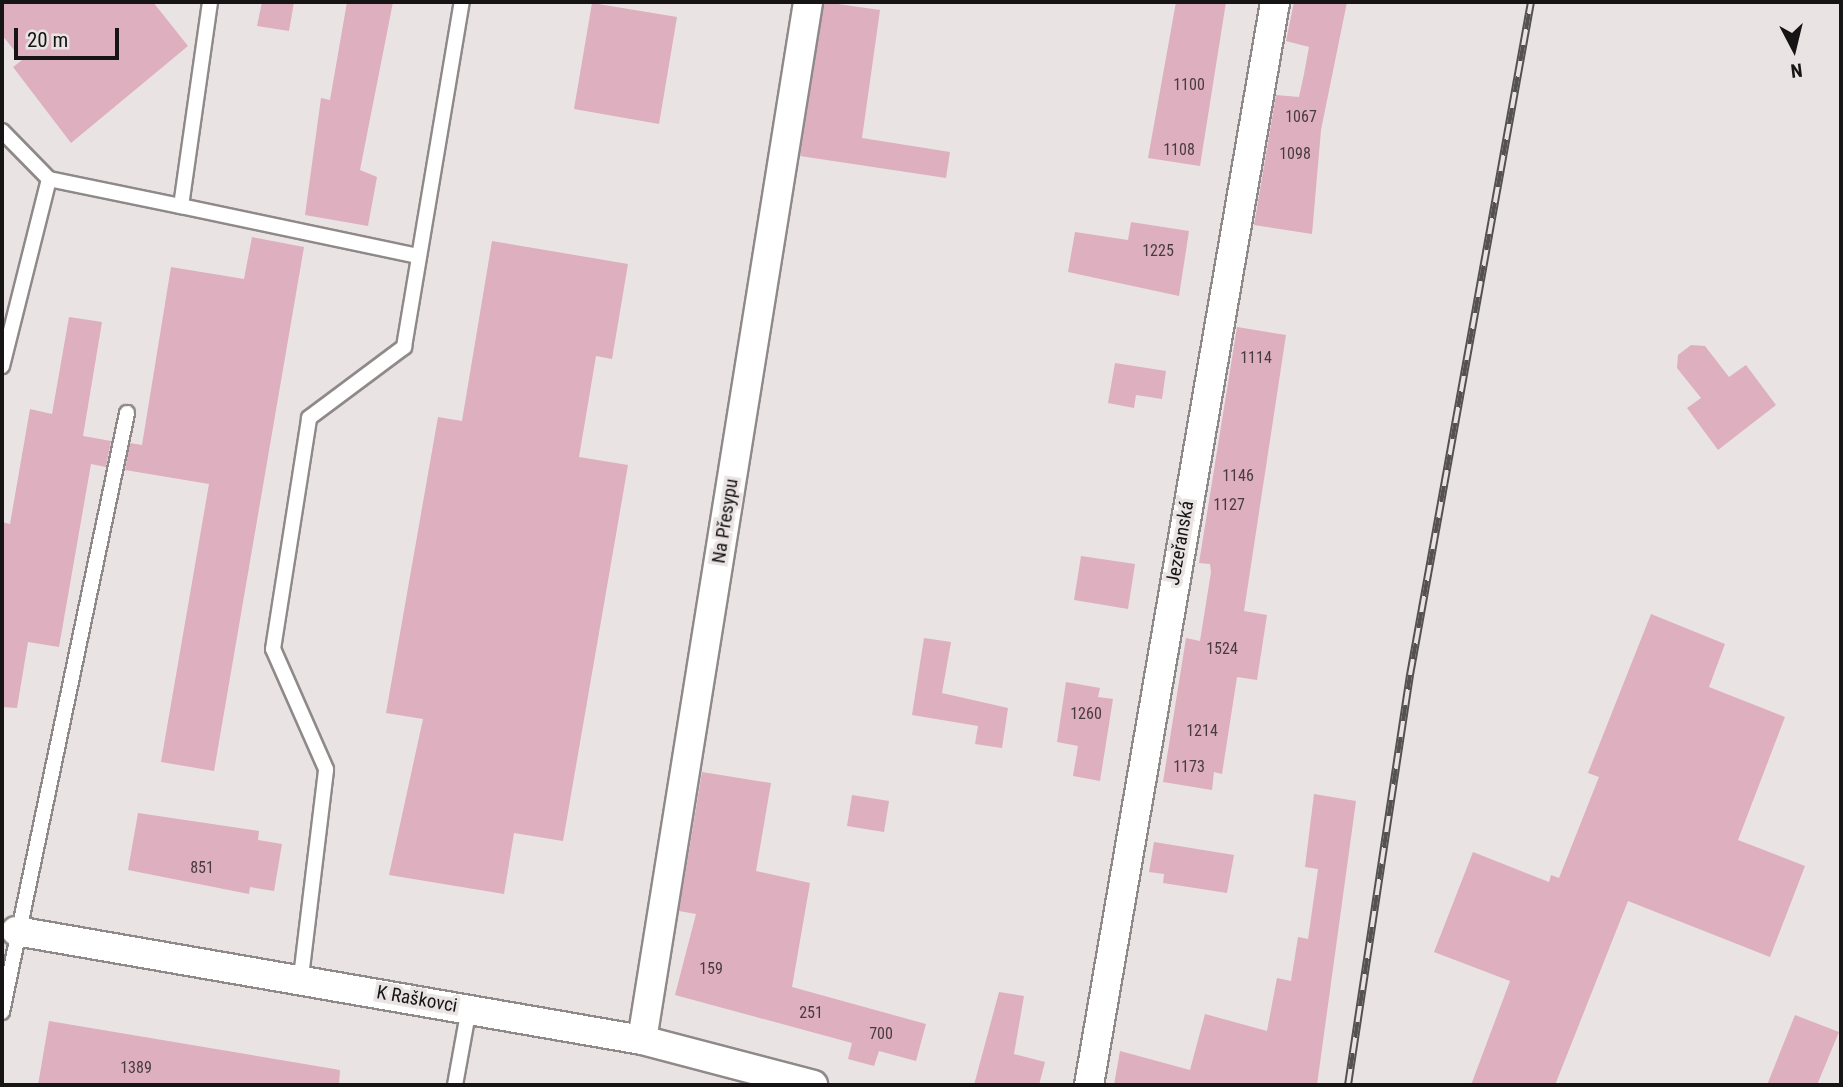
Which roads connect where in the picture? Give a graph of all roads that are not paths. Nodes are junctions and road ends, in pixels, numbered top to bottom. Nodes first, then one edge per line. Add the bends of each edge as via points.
1 (210, 2) edge
2 (462, 2) edge
3 (807, 2) edge
4 (1275, 2) edge
5 (2, 131) edge
6 (49, 179) junction
7 (181, 206) junction
8 (419, 256) junction
9 (2, 366) edge
10 (127, 413) dead end
11 (16, 930) junction
12 (301, 977) junction
13 (469, 1008) junction
14 (2, 1012) edge
15 (642, 1040) junction
16 (455, 1085) edge
17 (813, 1085) edge
18 (1089, 1085) edge

1 - 7 lane
2 - 8 lane
3 - 15 street, Na Přesypu
4 - 18 street, Jezeřanská
5 - 6 lane
6 - 7 lane
6 - 9 lane
7 - 8 lane
8 - 12 lane via 404,347 309,418 273,649 326,769
10 - 11 lane
11 - 12 street, K Raškovci
11 - 14 lane
12 - 13 street, K Raškovci
13 - 15 street, K Raškovci
13 - 16 lane
15 - 17 street, K Raškovci

